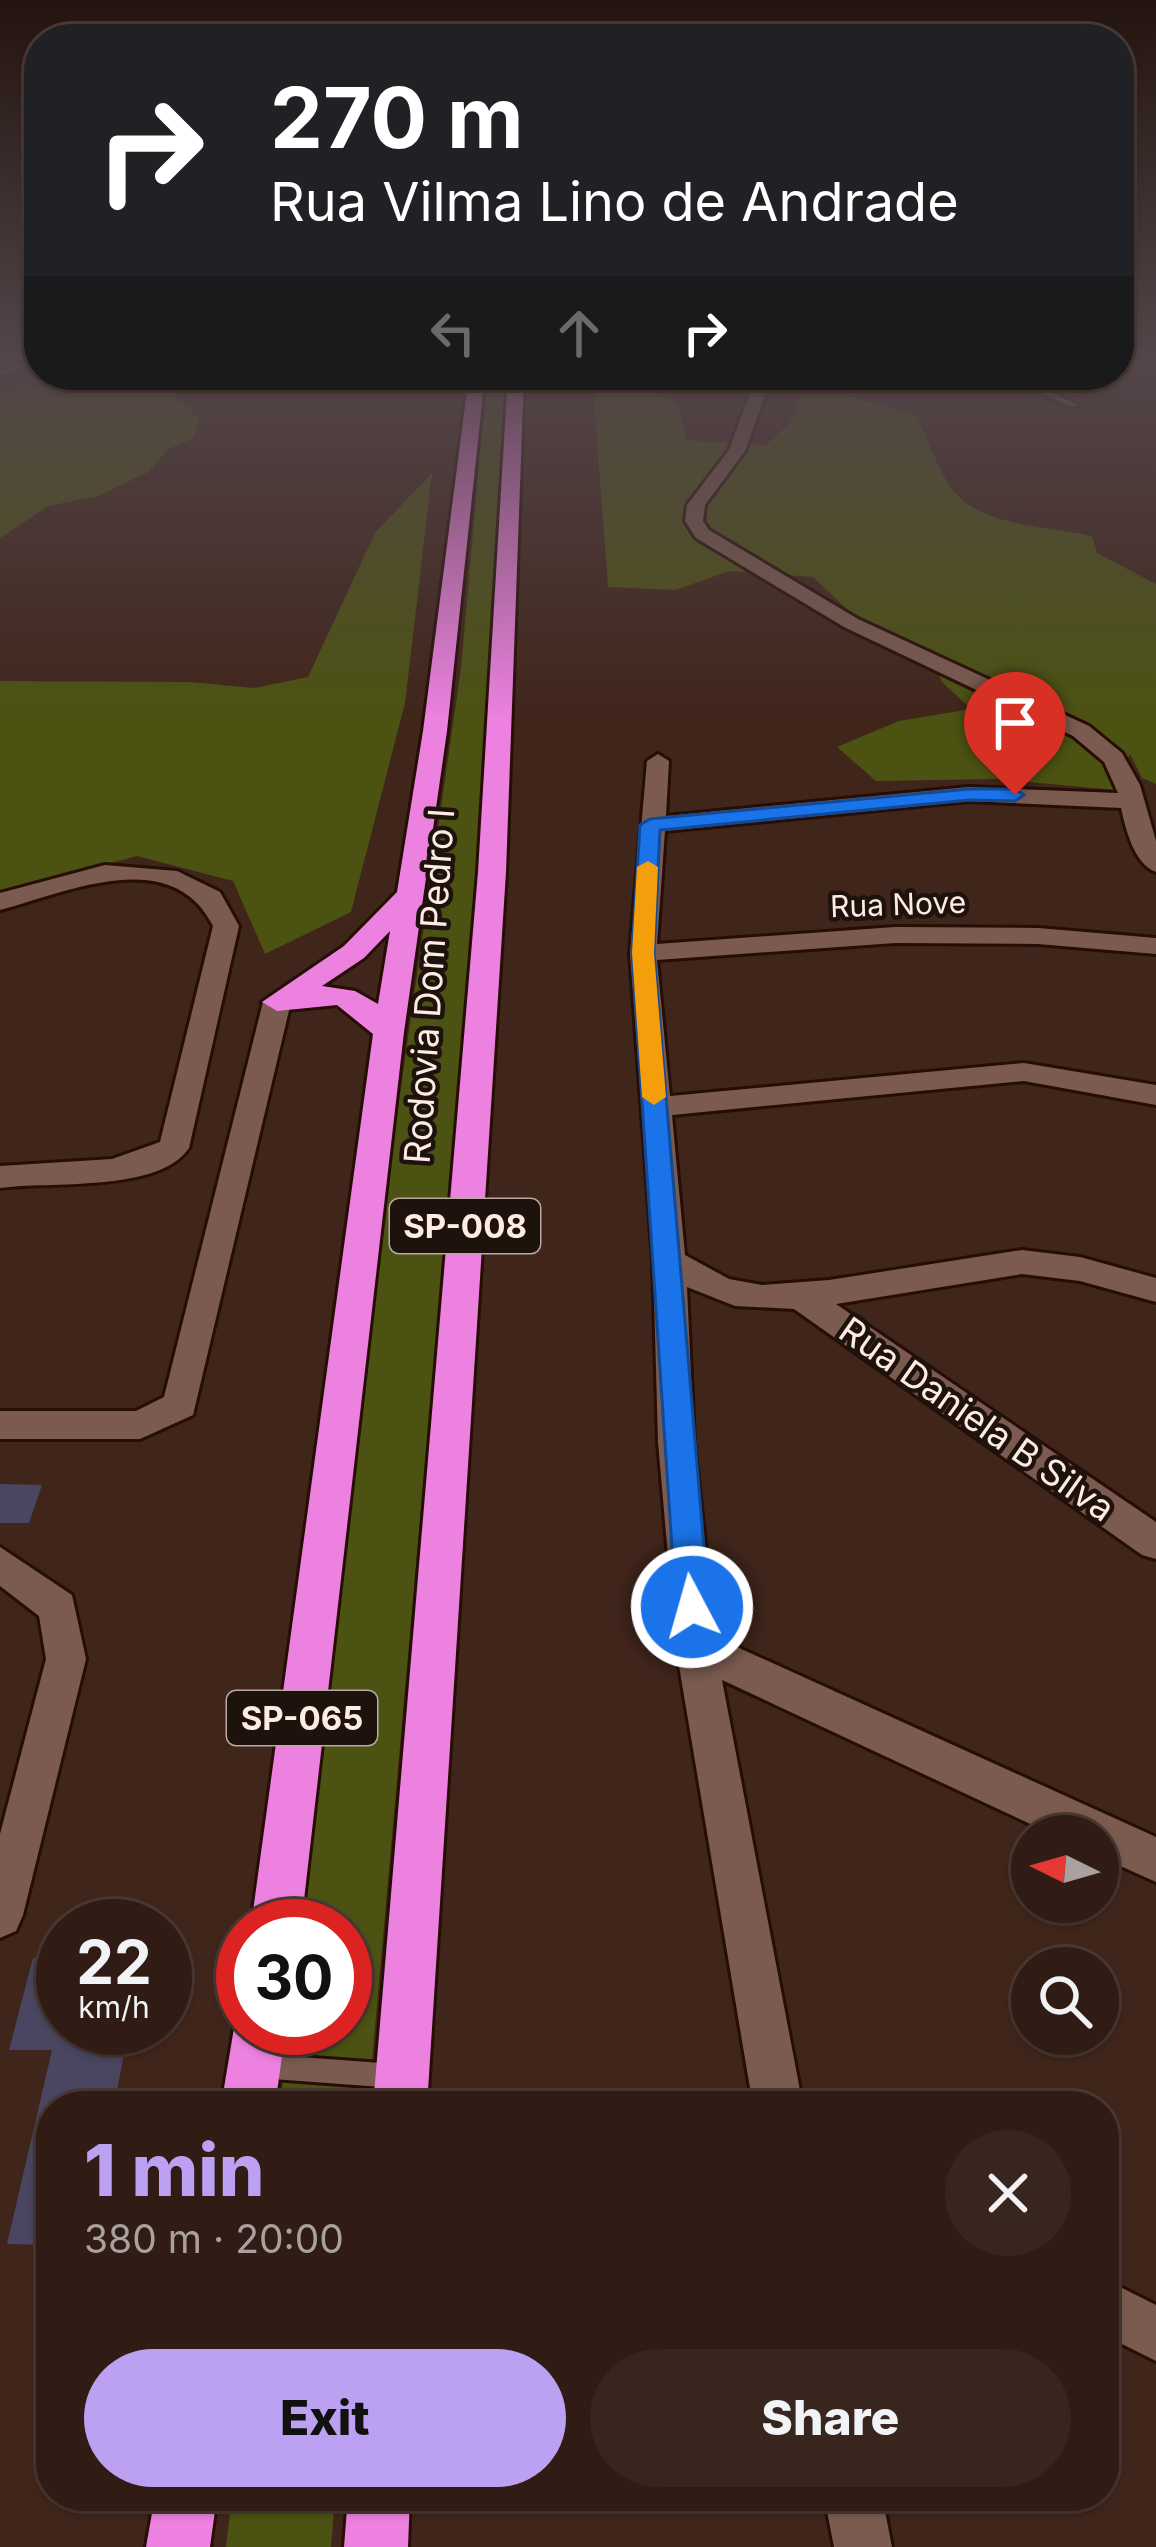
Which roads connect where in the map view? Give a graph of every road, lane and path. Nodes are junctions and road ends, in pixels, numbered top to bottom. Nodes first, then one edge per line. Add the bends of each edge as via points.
1 (465, 481) edge
2 (511, 481) edge
3 (714, 481) edge
4 (658, 761) dead end
5 (1130, 801) junction
6 (650, 825) junction
7 (1156, 865) edge
8 (409, 896) junction
9 (0, 902) edge
10 (1156, 946) edge
11 (643, 953) junction
12 (277, 1002) junction
13 (389, 1032) junction
14 (1156, 1096) edge
15 (655, 1107) junction
16 (0, 1177) edge
17 (669, 1262) junction
18 (1156, 1290) edge
19 (798, 1295) junction
20 (0, 1425) edge
21 (1156, 1543) edge
22 (0, 1564) edge
23 (696, 1648) junction
24 (14, 1804) edge
25 (1156, 1860) edge
26 (279, 1899) edge
27 (0, 1915) edge
28 (254, 2066) edge
29 (401, 2091) edge
30 (775, 2091) edge
31 (1119, 2314) edge
32 (1156, 2334) edge
33 (184, 2511) edge
34 (378, 2511) edge
35 (857, 2511) edge
36 (178, 2547) edge
37 (376, 2547) edge
38 (863, 2547) edge

1 - 8 highway, Rodovia Dom Pedro I / SP-065
2 - 29 highway, Rodovia Dom Pedro I / SP-008 via 493,872
3 - 5 street via 696,505 701,534 851,623 1081,731 1114,758
4 - 6 street
5 - 6 street via 969,794
5 - 7 street
6 - 11 street
8 - 12 highway via 354,952
8 - 13 highway, Rodovia Dom Pedro I / SP-065
9 - 16 street via 105,872 168,876 211,897 226,926 174,1148 141,1166
10 - 11 street, Rua Nove via 918,935
11 - 15 street
12 - 13 highway via 346,996
12 - 20 street via 181,1405 140,1425
13 - 26 highway, Rodovia Dom Pedro I / SP-065
14 - 15 street via 1024,1072
15 - 17 street
17 - 19 street via 740,1295
17 - 23 street
18 - 19 street via 1077,1266 1004,1263
19 - 21 street, Rua Daniela B Silva
22 - 24 street via 58,1607 66,1659
23 - 25 street
23 - 30 street
24 - 27 street
28 - 29 lane
31 - 32 street
33 - 36 highway
34 - 37 highway
35 - 38 street

